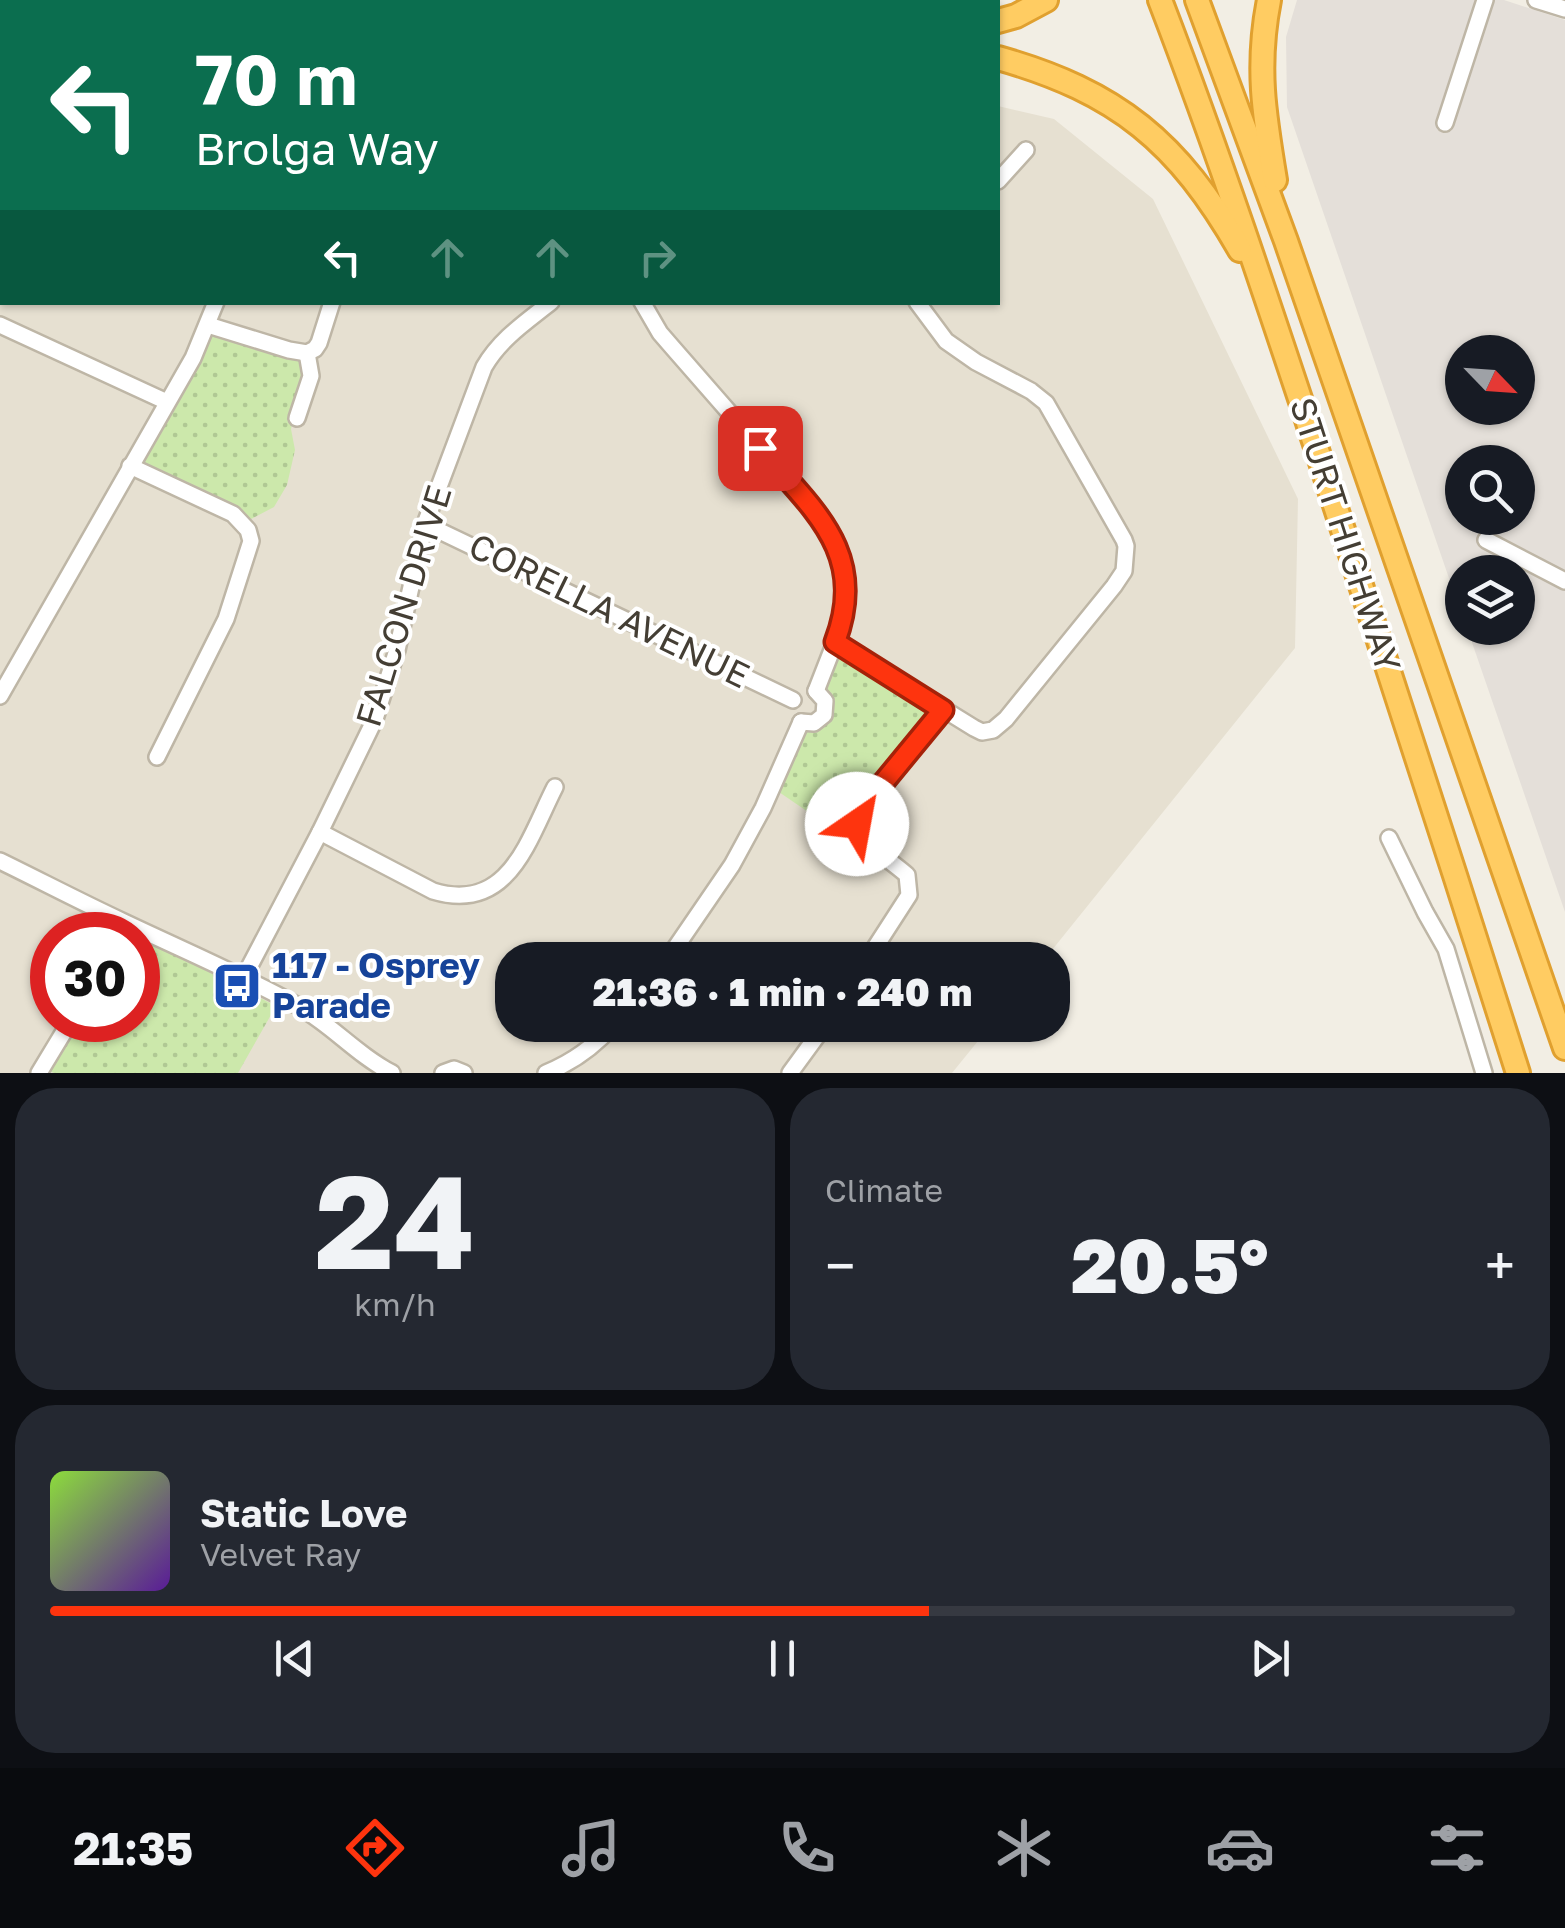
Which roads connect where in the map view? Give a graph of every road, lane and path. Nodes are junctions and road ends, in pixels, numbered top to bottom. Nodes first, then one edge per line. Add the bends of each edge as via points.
1 (1046, 0) edge
2 (1160, 0) edge
3 (1197, 0) edge
4 (1269, 0) edge
5 (1484, 0) edge
6 (1536, 0) edge
7 (1565, 9) edge
8 (1000, 20) edge
9 (1000, 59) edge
10 (1445, 123) dead end
11 (1026, 150) dead end
12 (1000, 179) edge
13 (1286, 241) junction
14 (1266, 297) junction
15 (215, 305) edge
16 (331, 305) edge
17 (547, 305) edge
18 (644, 305) edge
19 (918, 305) edge
20 (0, 324) edge
21 (208, 324) junction
22 (307, 354) junction
23 (167, 402) junction
24 (296, 418) dead end
25 (130, 466) junction
26 (425, 524) junction
27 (1486, 540) dead end
28 (1565, 581) edge
29 (835, 642) junction
30 (816, 692) junction
31 (0, 696) edge
32 (793, 700) junction
33 (943, 710) junction
34 (800, 722) junction
35 (157, 757) dead end
36 (554, 786) dead end
37 (320, 832) junction
38 (1388, 838) dead end
39 (0, 861) edge
40 (91, 912) edge
41 (679, 942) edge
42 (880, 942) edge
43 (160, 944) edge
44 (244, 978) junction
45 (58, 1042) edge
46 (596, 1042) edge
47 (813, 1042) edge
48 (1565, 1048) edge
49 (41, 1072) edge
50 (392, 1073) edge
51 (443, 1073) edge
52 (464, 1073) edge
53 (546, 1073) edge
54 (790, 1073) edge
55 (1484, 1073) edge
56 (1518, 1073) edge

1 - 8 highway
2 - 14 highway, STURT HIGHWAY
3 - 13 highway, STURT HIGHWAY
4 - 13 highway via 1262,100
5 - 10 street
6 - 7 street
9 - 14 highway via 1084,90 1152,134 1208,197
11 - 12 street
13 - 48 highway, STURT HIGHWAY
14 - 56 highway, STURT HIGHWAY
15 - 21 street
16 - 22 street via 319,343
17 - 26 street, FALCON DRIVE via 484,367
18 - 29 street via 835,542 847,600
19 - 33 street via 946,341 1046,403 1126,546 1124,571 1114,586 999,726 982,732
20 - 23 street
21 - 22 street
21 - 23 street
22 - 24 street via 310,376
23 - 25 street
25 - 31 street
25 - 35 street via 233,514 250,540 226,619
26 - 32 street, CORELLA AVENUE
26 - 37 street, FALCON DRIVE via 384,695
27 - 28 street
29 - 30 street
29 - 33 street
30 - 32 street via 806,690
30 - 34 street via 825,702 824,715
32 - 34 street
33 - 42 street via 858,818 864,838 907,875 910,896
34 - 41 street via 732,865
36 - 37 street via 514,869 477,894 433,891
37 - 44 street, FALCON DRIVE
38 - 55 street via 1446,949
39 - 40 street
43 - 44 street
44 - 50 street via 326,1022
45 - 49 street
46 - 53 street
47 - 54 street
51 - 52 street

